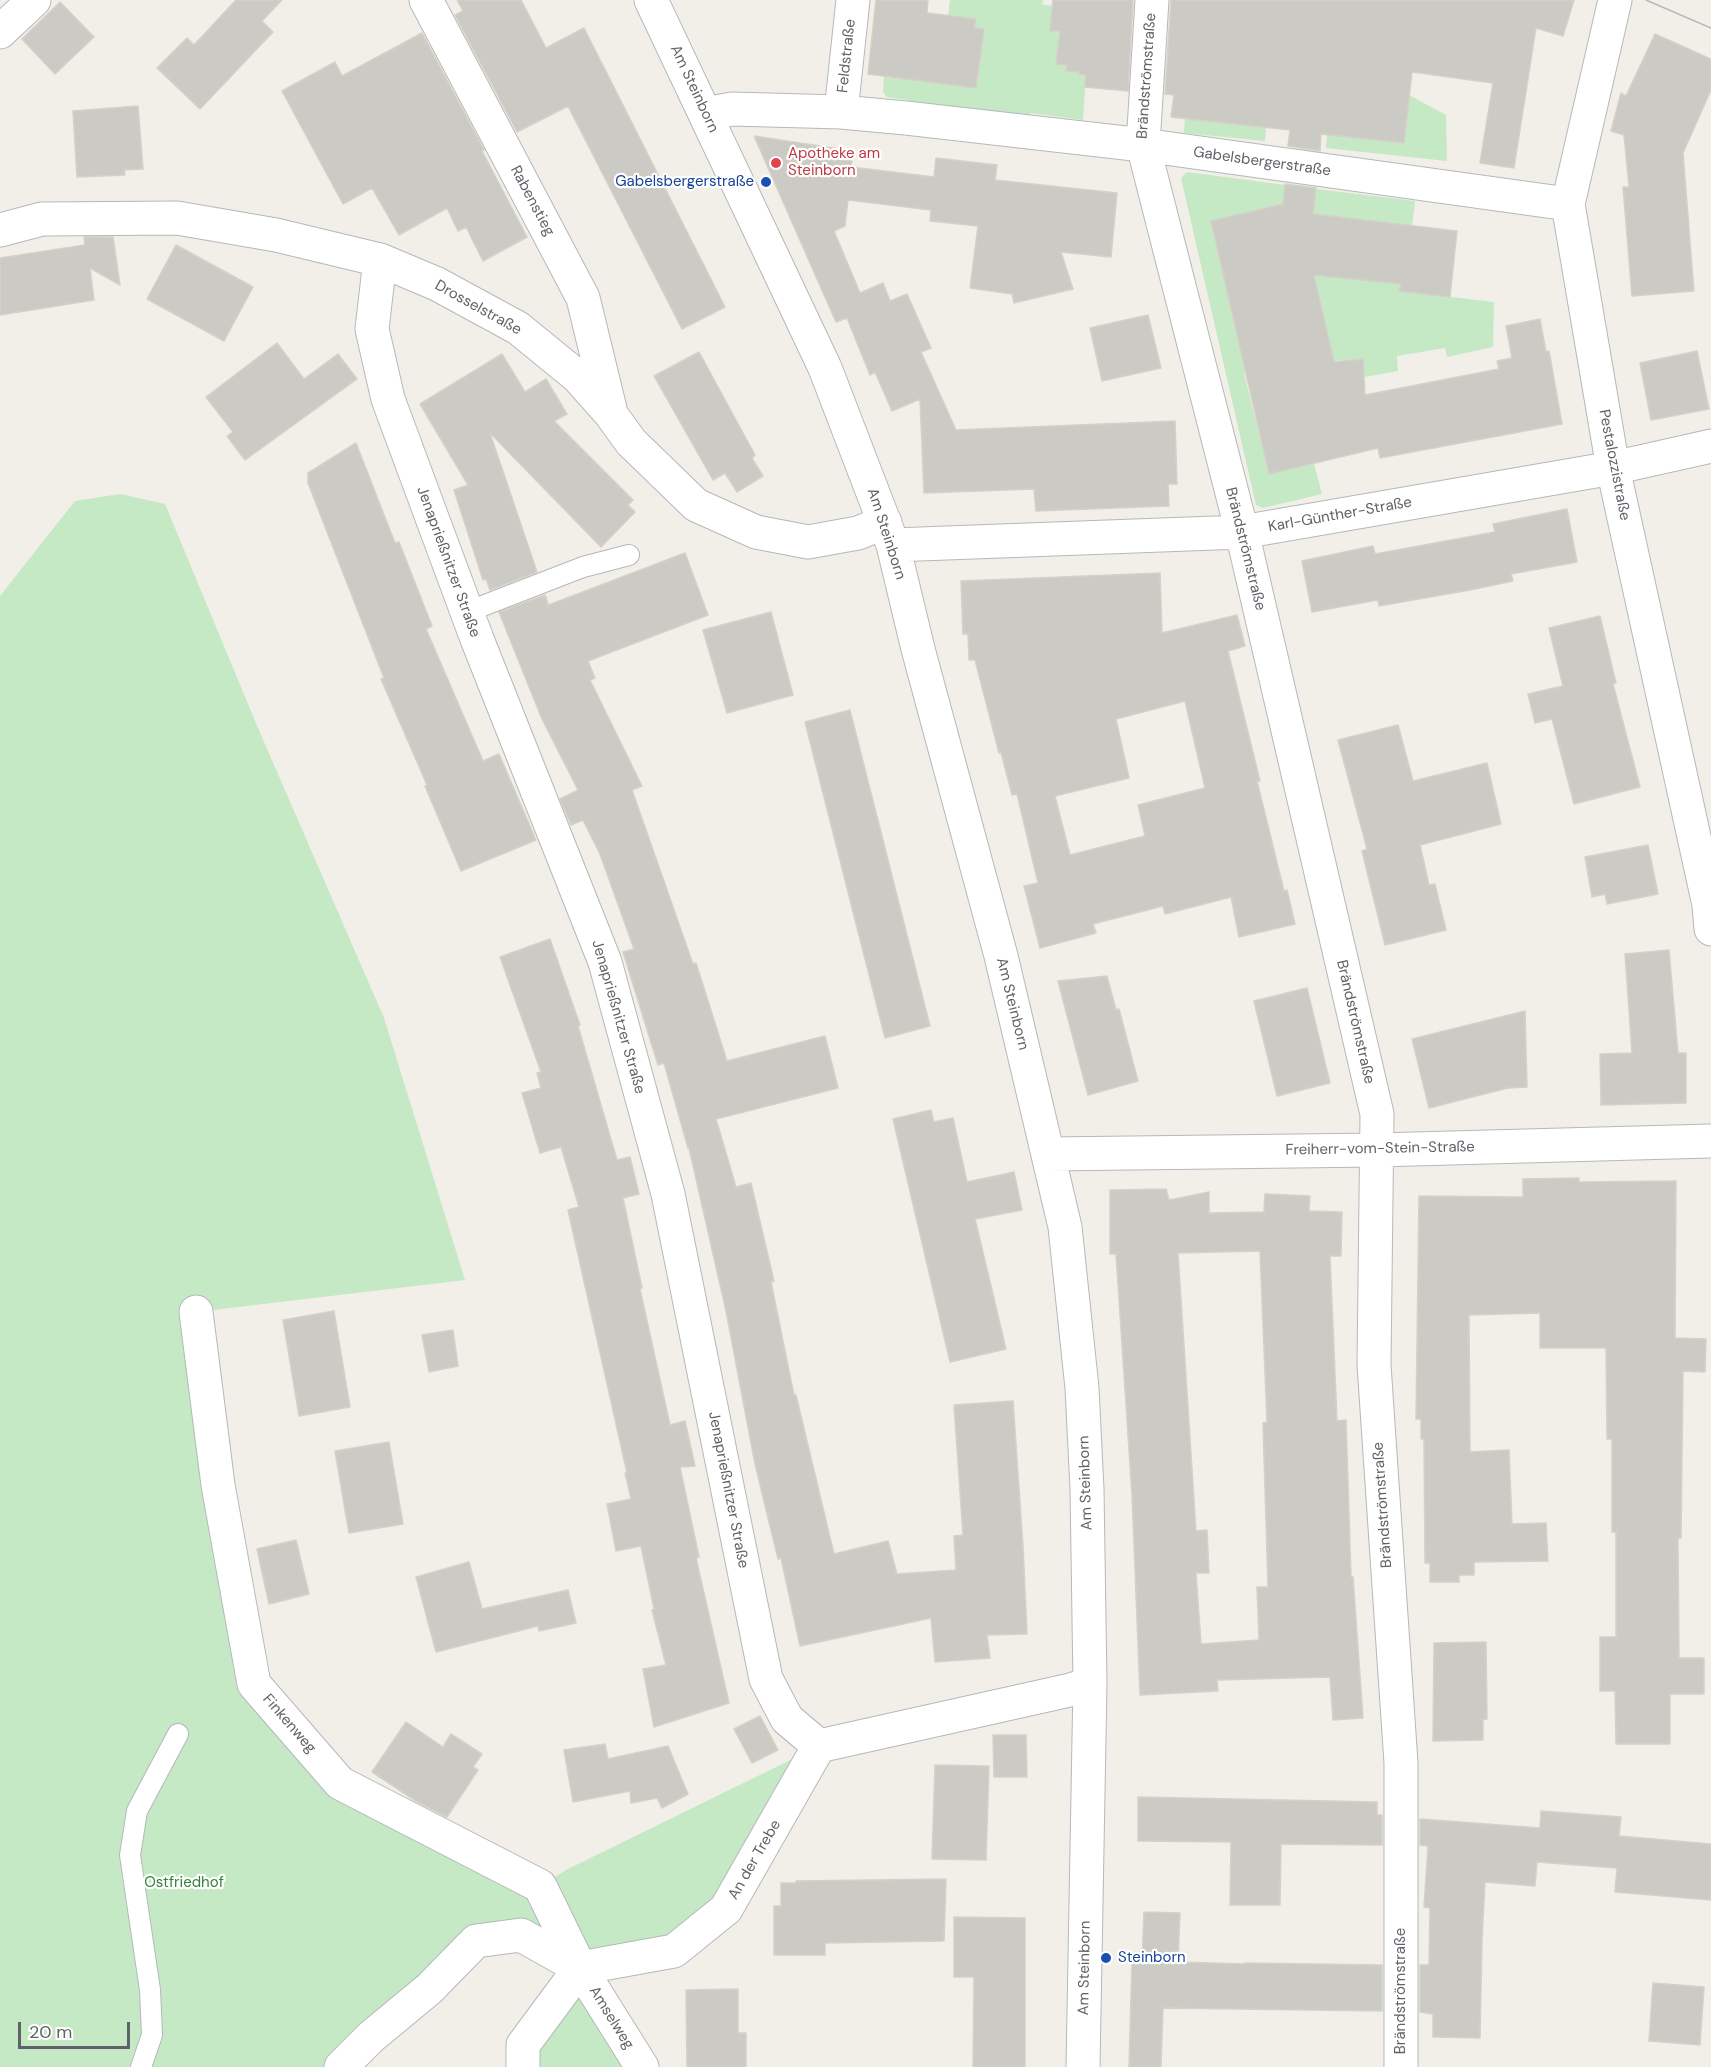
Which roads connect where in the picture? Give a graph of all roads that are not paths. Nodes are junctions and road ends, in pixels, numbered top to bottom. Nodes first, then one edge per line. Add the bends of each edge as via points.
1 (34, 0) edge
2 (426, 0) edge
3 (651, 0) edge
4 (853, 0) edge
5 (1152, 0) edge
6 (1616, 0) edge
7 (0, 32) edge
8 (842, 112) junction
9 (705, 114) junction
10 (1143, 145) junction
11 (1568, 204) junction
12 (0, 230) edge
13 (380, 260) junction
14 (610, 413) junction
15 (1711, 446) edge
16 (1613, 468) junction
17 (1242, 532) junction
18 (889, 533) junction
19 (628, 555) dead end
20 (467, 612) junction
21 (1711, 929) edge
22 (1711, 1141) edge
23 (1377, 1150) junction
24 (1049, 1154) junction
25 (196, 1312) dead end
26 (1090, 1684) junction
27 (178, 1734) dead end
28 (819, 1746) junction
29 (580, 1968) junction
30 (141, 2067) edge
31 (341, 2067) edge
32 (523, 2067) edge
33 (642, 2067) edge
34 (1083, 2067) edge
35 (1401, 2067) edge

1 - 7 street
2 - 14 street, Rabenstieg via 583,298
3 - 9 street, Am Steinborn
4 - 8 street, Feldstraße
5 - 10 street, Brändströmstraße
6 - 11 street, Pestalozzistraße
8 - 9 street, Gabelsbergerstraße via 732,108
8 - 10 street, Gabelsbergerstraße
9 - 18 street, Am Steinborn via 825,368
10 - 11 street, Gabelsbergerstraße
10 - 17 street, Brändströmstraße
11 - 16 street, Pestalozzistraße
12 - 13 street, Drosselstraße via 42,219 177,218 276,235
13 - 14 street, Drosselstraße via 437,284 518,328 578,377
13 - 20 street, Jenaprießnitzer Straße via 372,329 387,399
14 - 18 street, Drosselstraße via 631,442 696,505 756,532 808,542 858,533
15 - 16 street, Karl-Günther-Straße
16 - 17 street, Karl-Günther-Straße
16 - 21 street, Pestalozzistraße via 1709,905
17 - 18 street, Karl-Günther-Straße
17 - 23 street, Brändströmstraße via 1377,1114
18 - 24 street, Am Steinborn
19 - 20 lane via 583,567
20 - 28 street, Jenaprießnitzer Straße via 605,962 668,1194 766,1679 788,1719
22 - 23 street, Freiherr-vom-Stein-Straße
23 - 24 street, Freiherr-vom-Stein-Straße
23 - 35 street, Brändströmstraße via 1374,1365 1401,1763
24 - 26 street, Am Steinborn via 1065,1227 1082,1388
25 - 29 street, Finkenweg via 218,1485 254,1684 340,1783 540,1886
26 - 28 street
26 - 34 street, Am Steinborn
27 - 30 lane via 137,1811 130,1856 150,1990 152,2035
28 - 29 street, An der Trebe via 726,1910 674,1951
29 - 31 street via 521,1935 476,1941 429,1989
29 - 32 street via 523,2045
29 - 33 street, Amselweg

